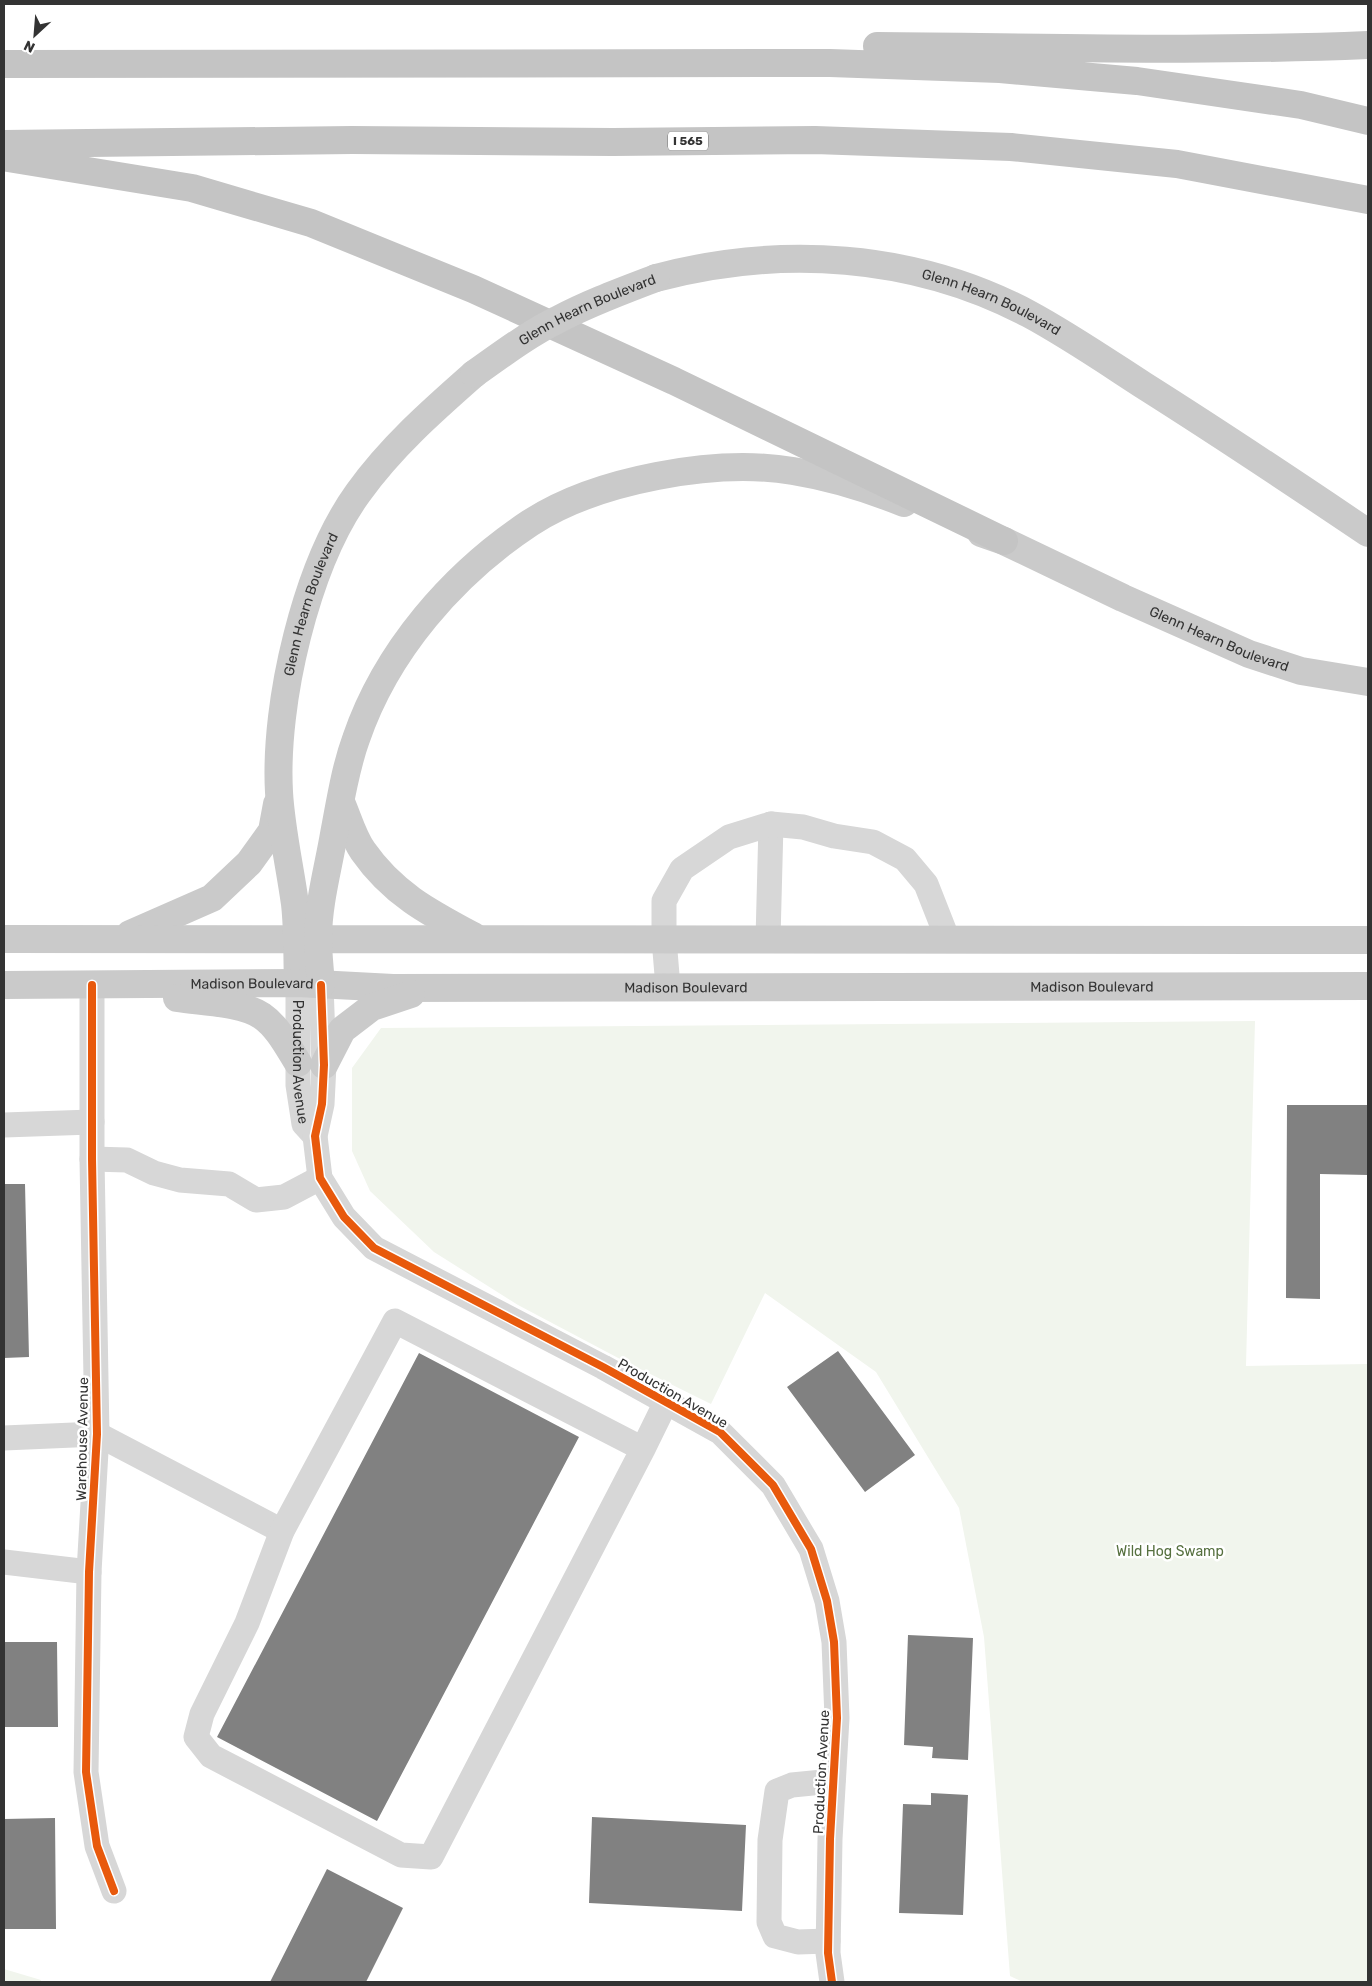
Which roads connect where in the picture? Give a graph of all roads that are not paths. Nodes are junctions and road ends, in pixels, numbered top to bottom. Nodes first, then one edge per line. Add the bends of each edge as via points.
1 (1368, 46) edge
2 (830, 62) junction
3 (4, 64) edge
4 (1368, 121) edge
5 (4, 144) edge
6 (4, 157) edge
7 (1368, 200) edge
8 (1368, 533) edge
9 (1004, 541) junction
10 (1368, 682) edge
11 (279, 793) junction
12 (341, 802) junction
13 (771, 824) junction
14 (4, 939) edge
15 (119, 939) junction
16 (307, 939) junction
17 (478, 939) junction
18 (768, 939) junction
19 (664, 940) junction
20 (948, 940) junction
21 (1368, 940) edge
22 (310, 984) junction
23 (4, 985) edge
24 (92, 985) junction
25 (1368, 986) edge
26 (431, 987) junction
27 (668, 987) junction
28 (311, 1064) junction
29 (92, 1122) junction
30 (4, 1125) edge
31 (92, 1159) junction
32 (320, 1178) junction
33 (666, 1402) junction
34 (97, 1434) junction
35 (4, 1438) edge
36 (643, 1449) junction
37 (282, 1531) junction
38 (4, 1562) edge
39 (89, 1572) junction
40 (833, 1781) junction
41 (114, 1890) dead end
42 (828, 1941) junction
43 (832, 1982) edge

1 - 2 highway via 1130,49 871,46
2 - 3 highway
2 - 4 highway via 1000,70 1136,81 1302,105
5 - 7 highway, I 565 via 815,140 1011,147 1177,164
6 - 9 highway via 192,188 311,223 472,289 674,381
8 - 11 main road, Glenn Hearn Boulevard, bridge via 1066,336 1028,314 958,284 914,270 818,259 765,258 686,270 593,302 517,343 474,374 413,429 357,494 310,593 285,690
9 - 10 main road, Glenn Hearn Boulevard via 1249,654 1301,671
9 - 12 main road, Glenn Hearn Boulevard via 890,497 792,470 704,468 662,474 574,501 531,522 494,549 427,613 374,695 355,740
11 - 15 main road via 272,831 249,863 212,898
11 - 16 main road, Glenn Hearn Boulevard via 296,907
12 - 16 main road, Glenn Hearn Boulevard via 321,904
12 - 17 main road via 362,850 386,880 419,907
13 - 18 street
13 - 19 street via 729,837 682,869 664,901
13 - 20 street via 803,827 873,842 905,859 926,884
14 - 15 main road
15 - 16 main road
16 - 17 main road
16 - 22 main road, Glenn Hearn Boulevard
17 - 19 main road
18 - 19 main road
18 - 20 main road
19 - 27 street
20 - 21 main road
22 - 24 main road, Madison Boulevard
22 - 26 main road, Madison Boulevard
22 - 28 street, Production Avenue
23 - 24 main road, Madison Boulevard
24 - 28 main road via 242,1008 262,1016
24 - 29 street, Warehouse Avenue
25 - 27 main road, Madison Boulevard
26 - 27 main road, Madison Boulevard
26 - 28 main road via 372,1007 342,1030
28 - 32 street, Production Avenue via 298,1085 304,1124 315,1136
29 - 30 street
29 - 31 street, Warehouse Avenue
31 - 32 street via 127,1160 154,1173 180,1180 230,1184 256,1200 284,1197
31 - 34 street, Warehouse Avenue
32 - 33 street, Production Avenue via 344,1217 374,1248
33 - 36 street
33 - 40 street, Production Avenue via 720,1432 773,1485 811,1550 828,1601 834,1642 837,1718
34 - 35 street
34 - 37 street
34 - 39 street, Warehouse Avenue
36 - 37 street via 394,1321
36 - 37 street via 431,1857 401,1855 211,1756 196,1737 202,1714 247,1623
38 - 39 street
39 - 41 street, Warehouse Avenue via 86,1772 97,1846
40 - 42 street, Production Avenue
40 - 42 street via 792,1785 777,1790 770,1840 769,1922 775,1936 798,1942
42 - 43 street, Production Avenue

